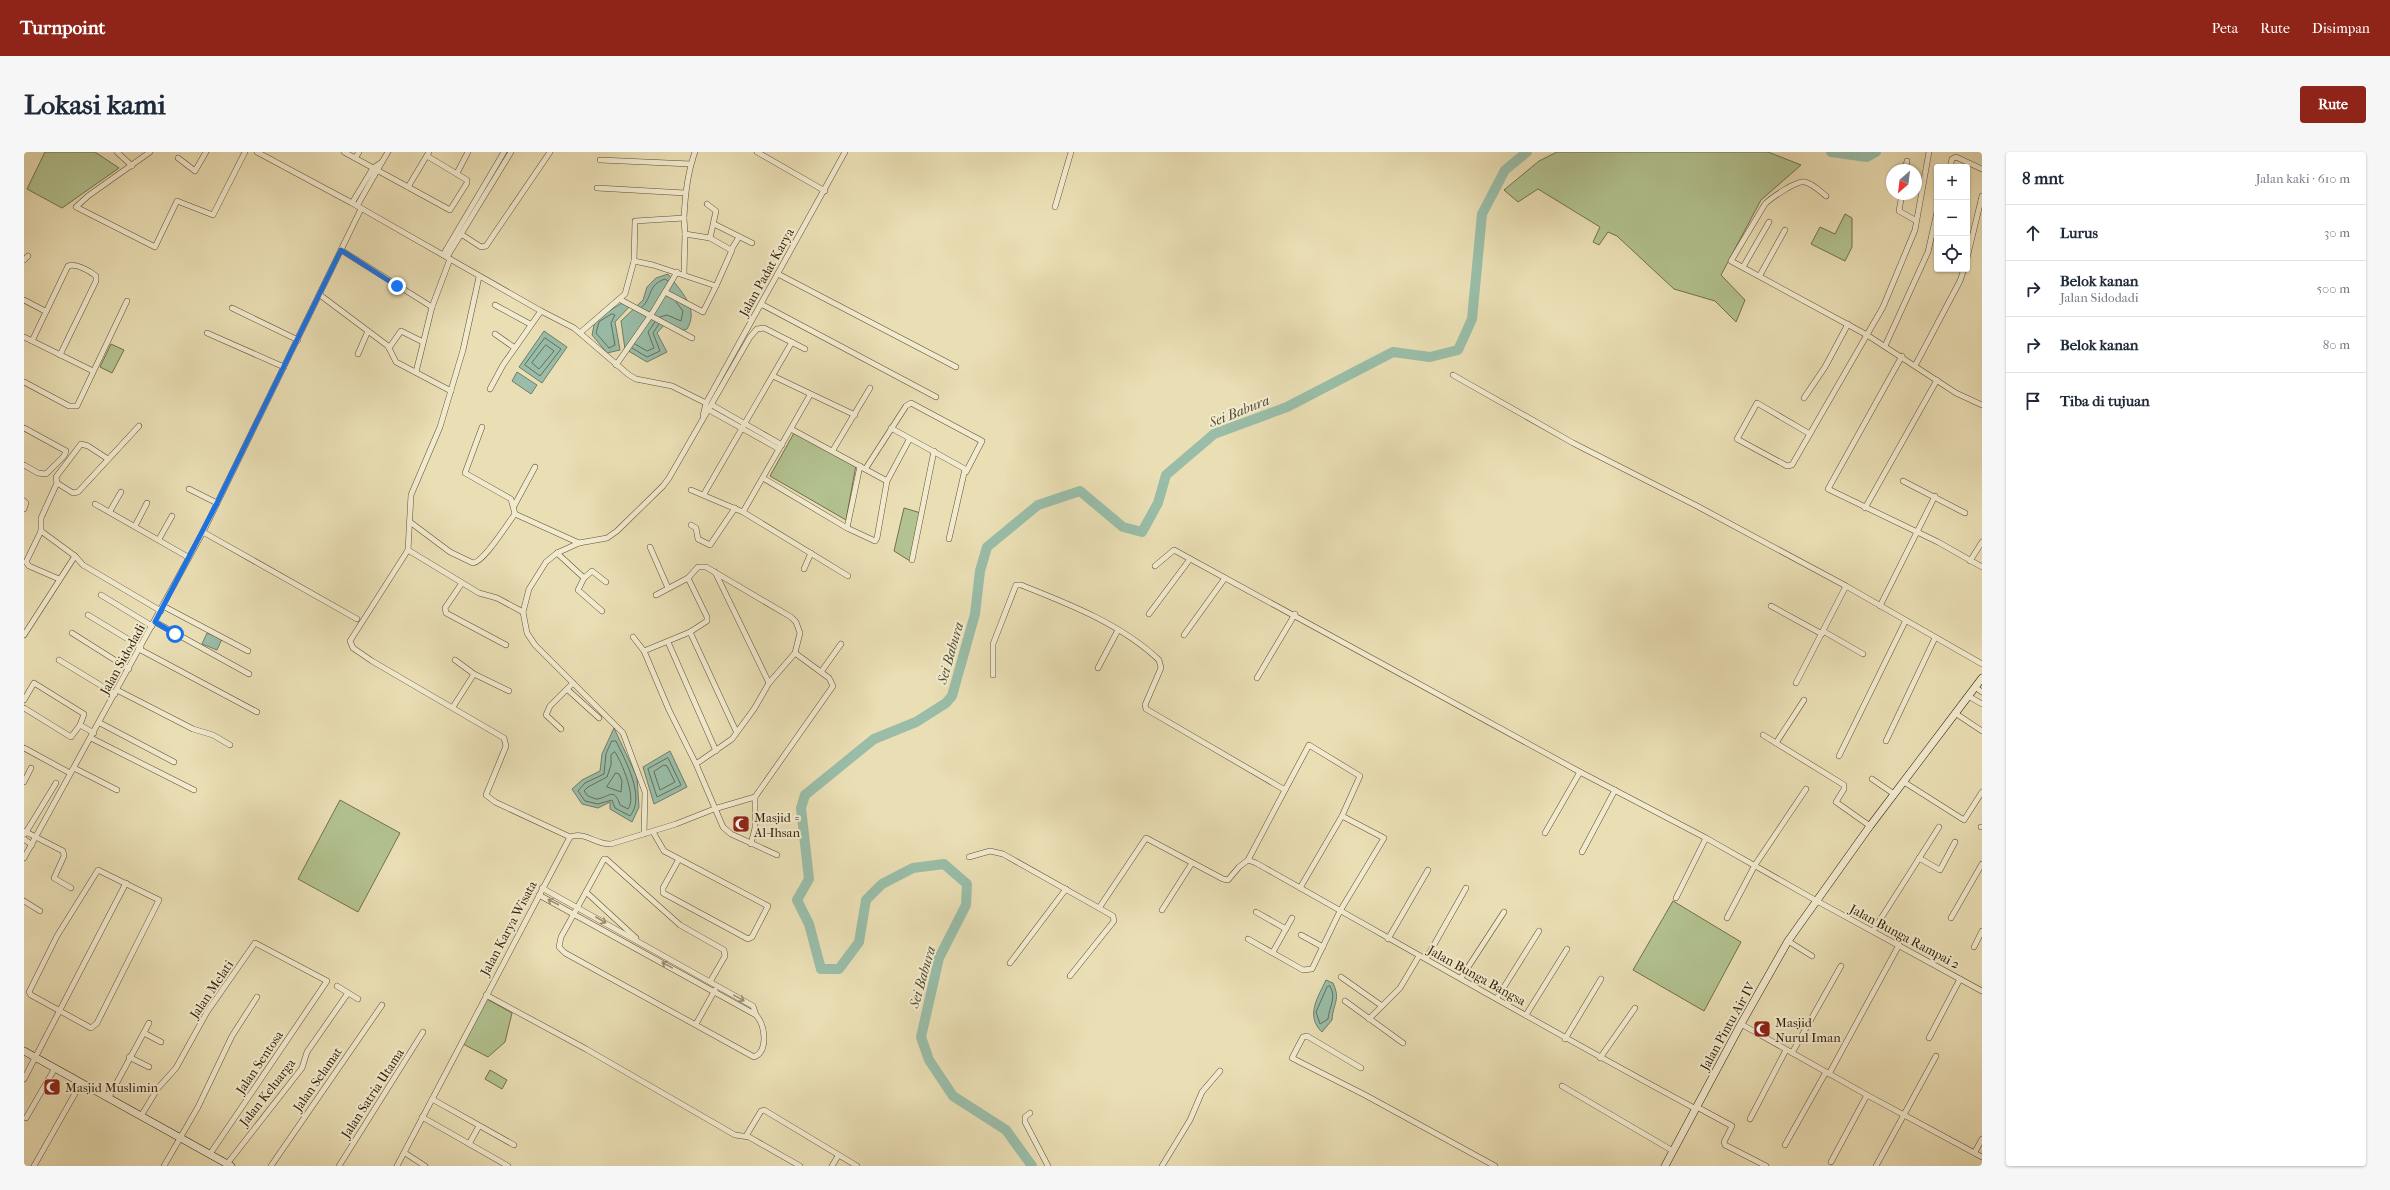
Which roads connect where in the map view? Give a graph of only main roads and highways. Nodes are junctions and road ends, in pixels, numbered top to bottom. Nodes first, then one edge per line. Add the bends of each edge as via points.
1 (1982, 678) edge
2 (24, 1051) edge
3 (229, 1165) edge
4 (1665, 1166) edge

1 - 4 main road, Jalan Pintu Air IV via 1870,826 1788,941
2 - 3 main road

